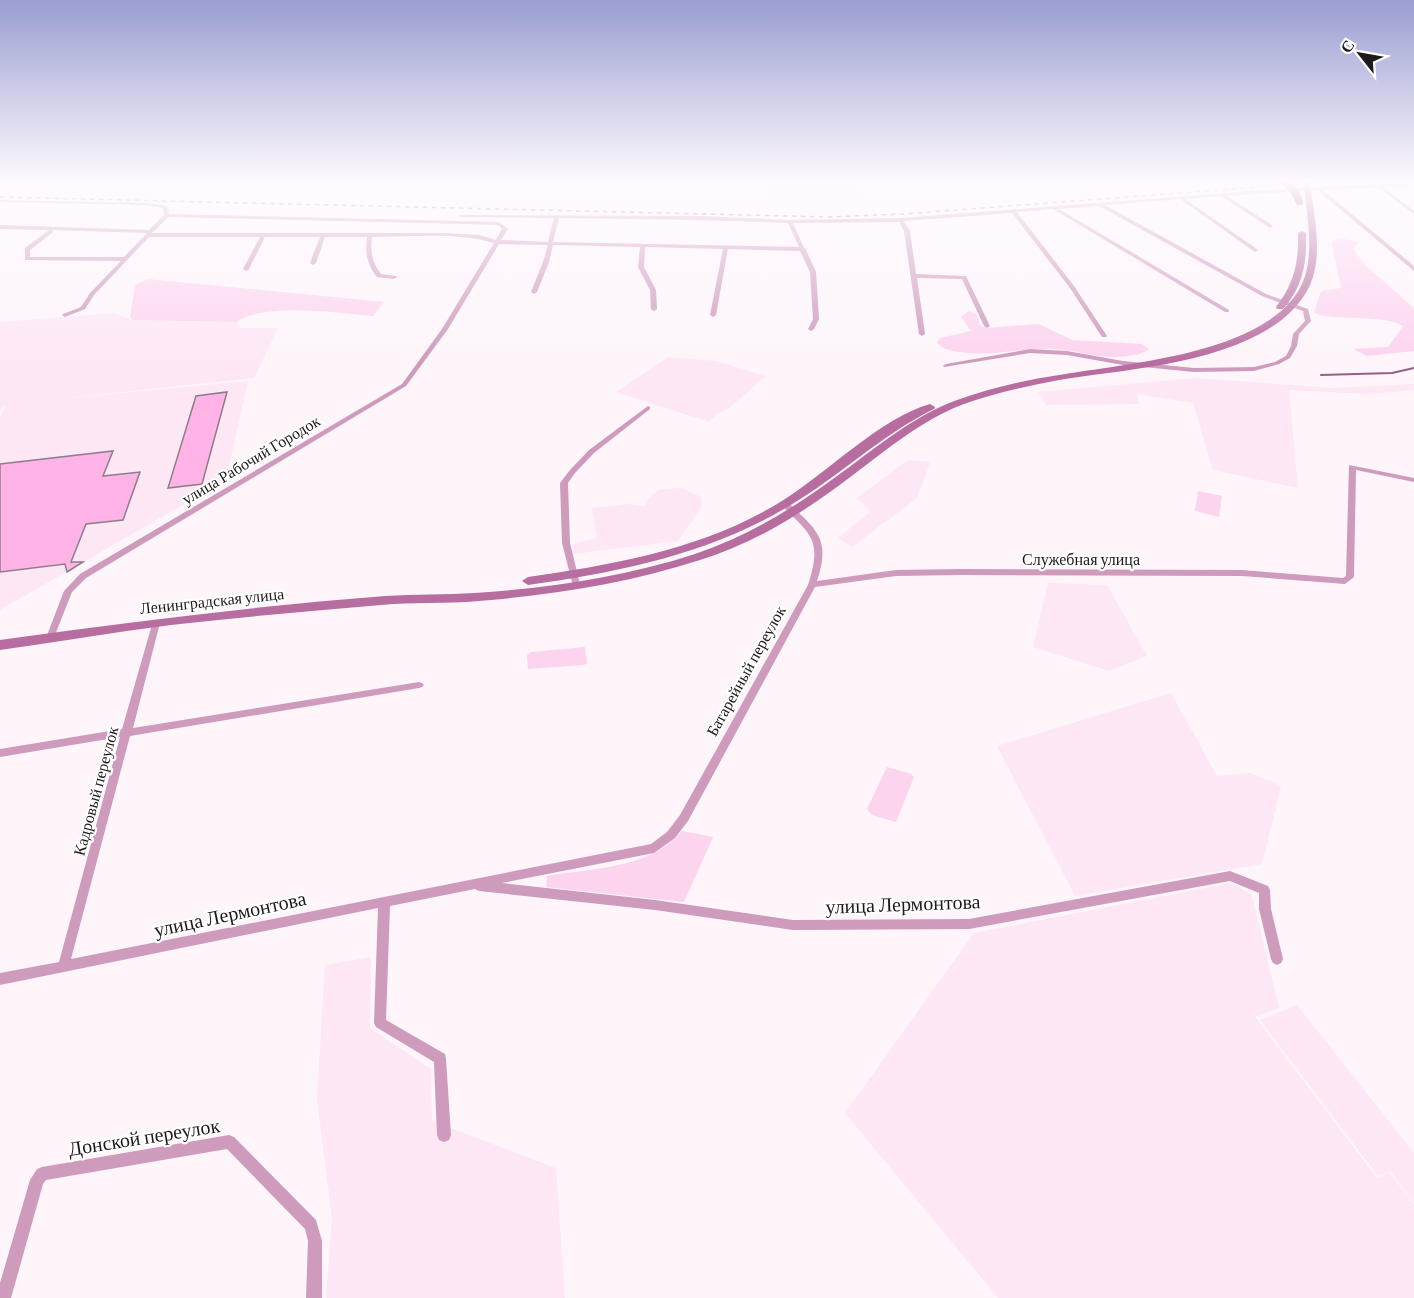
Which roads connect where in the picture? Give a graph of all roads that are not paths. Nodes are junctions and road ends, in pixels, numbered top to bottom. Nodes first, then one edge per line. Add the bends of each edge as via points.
1 (38, 241) edge
2 (142, 241) edge
3 (261, 241) edge
4 (321, 241) edge
5 (369, 241) edge
6 (493, 241) edge
7 (800, 241) edge
8 (908, 241) edge
9 (1036, 241) edge
10 (1108, 241) edge
11 (1165, 241) edge
12 (1242, 241) edge
13 (1302, 241) edge
14 (1312, 241) edge
15 (1380, 241) edge
16 (498, 242) junction
17 (550, 242) junction
18 (643, 245) junction
19 (726, 247) junction
20 (804, 249) junction
21 (1255, 250) dead end
22 (125, 259) junction
23 (313, 263) dead end
24 (246, 269) dead end
25 (1414, 269) edge
26 (914, 276) junction
27 (394, 277) dead end
28 (534, 292) dead end
29 (654, 309) dead end
30 (1227, 311) dead end
31 (1279, 313) junction
32 (65, 315) dead end
33 (713, 315) dead end
34 (987, 326) dead end
35 (811, 329) dead end
36 (922, 333) dead end
37 (1104, 336) dead end
38 (946, 366) dead end
39 (648, 408) dead end
40 (1414, 480) edge
41 (789, 508) junction
42 (575, 579) junction
43 (812, 585) junction
44 (156, 623) junction
45 (50, 638) junction
46 (0, 645) edge
47 (419, 685) dead end
48 (127, 733) junction
49 (0, 753) edge
50 (654, 848) joint
51 (468, 884) junction
52 (384, 902) junction
53 (1277, 959) dead end
54 (63, 967) junction
55 (0, 979) edge
56 (444, 1136) dead end
57 (3, 1298) edge
58 (314, 1298) edge

1 - 22 street via 27,249 27,259
2 - 22 street
3 - 24 street
4 - 23 street
5 - 27 street via 368,255 376,272
6 - 16 street
7 - 20 street
8 - 26 street
9 - 37 street
10 - 30 street
11 - 38 street via 1264,295 1306,310 1309,318 1296,334 1288,357 1277,363 1238,370 1194,370 1030,351
12 - 21 street
13 - 31 main road via 1300,271
14 - 31 main road via 1310,273 1301,295
15 - 25 street
16 - 17 street
16 - 45 street, улица Рабочий Городок via 445,329 404,385 83,576 68,591
17 - 18 street
17 - 28 street
18 - 19 street
18 - 29 street via 642,267 653,290
19 - 20 street
19 - 33 street
20 - 35 street via 814,284 816,320
22 - 32 street via 83,308
26 - 34 street via 963,277
26 - 36 street
31 - 41 main road, Ленинградская улица via 1248,336 1163,361 1054,375 936,414 884,445 832,486
39 - 42 street via 594,449 564,483 566,543
40 - 43 street, Служебная улица via 1352,467 1349,579 1338,582 1242,573 961,572 896,573
41 - 42 main road, Ленинградская улица via 744,539 694,558
41 - 43 street, Батарейный переулок via 821,548
42 - 44 main road, Ленинградская улица via 474,597 428,597
43 - 50 street, Батарейный переулок via 684,818
44 - 45 main road, Ленинградская улица
44 - 48 street, Кадровый переулок
45 - 46 main road, Ленинградская улица
47 - 48 street
48 - 49 street
48 - 54 street, Кадровый переулок
50 - 51 street, улица Лермонтова
51 - 52 street, улица Лермонтова
51 - 53 street, улица Лермонтова via 793,925 958,924 1230,876 1264,890
52 - 54 street, улица Лермонтова
52 - 56 street via 380,1023 440,1059
54 - 55 street, улица Лермонтова
57 - 58 street, Донской переулок via 42,1174 226,1142 233,1144 311,1225 315,1241

